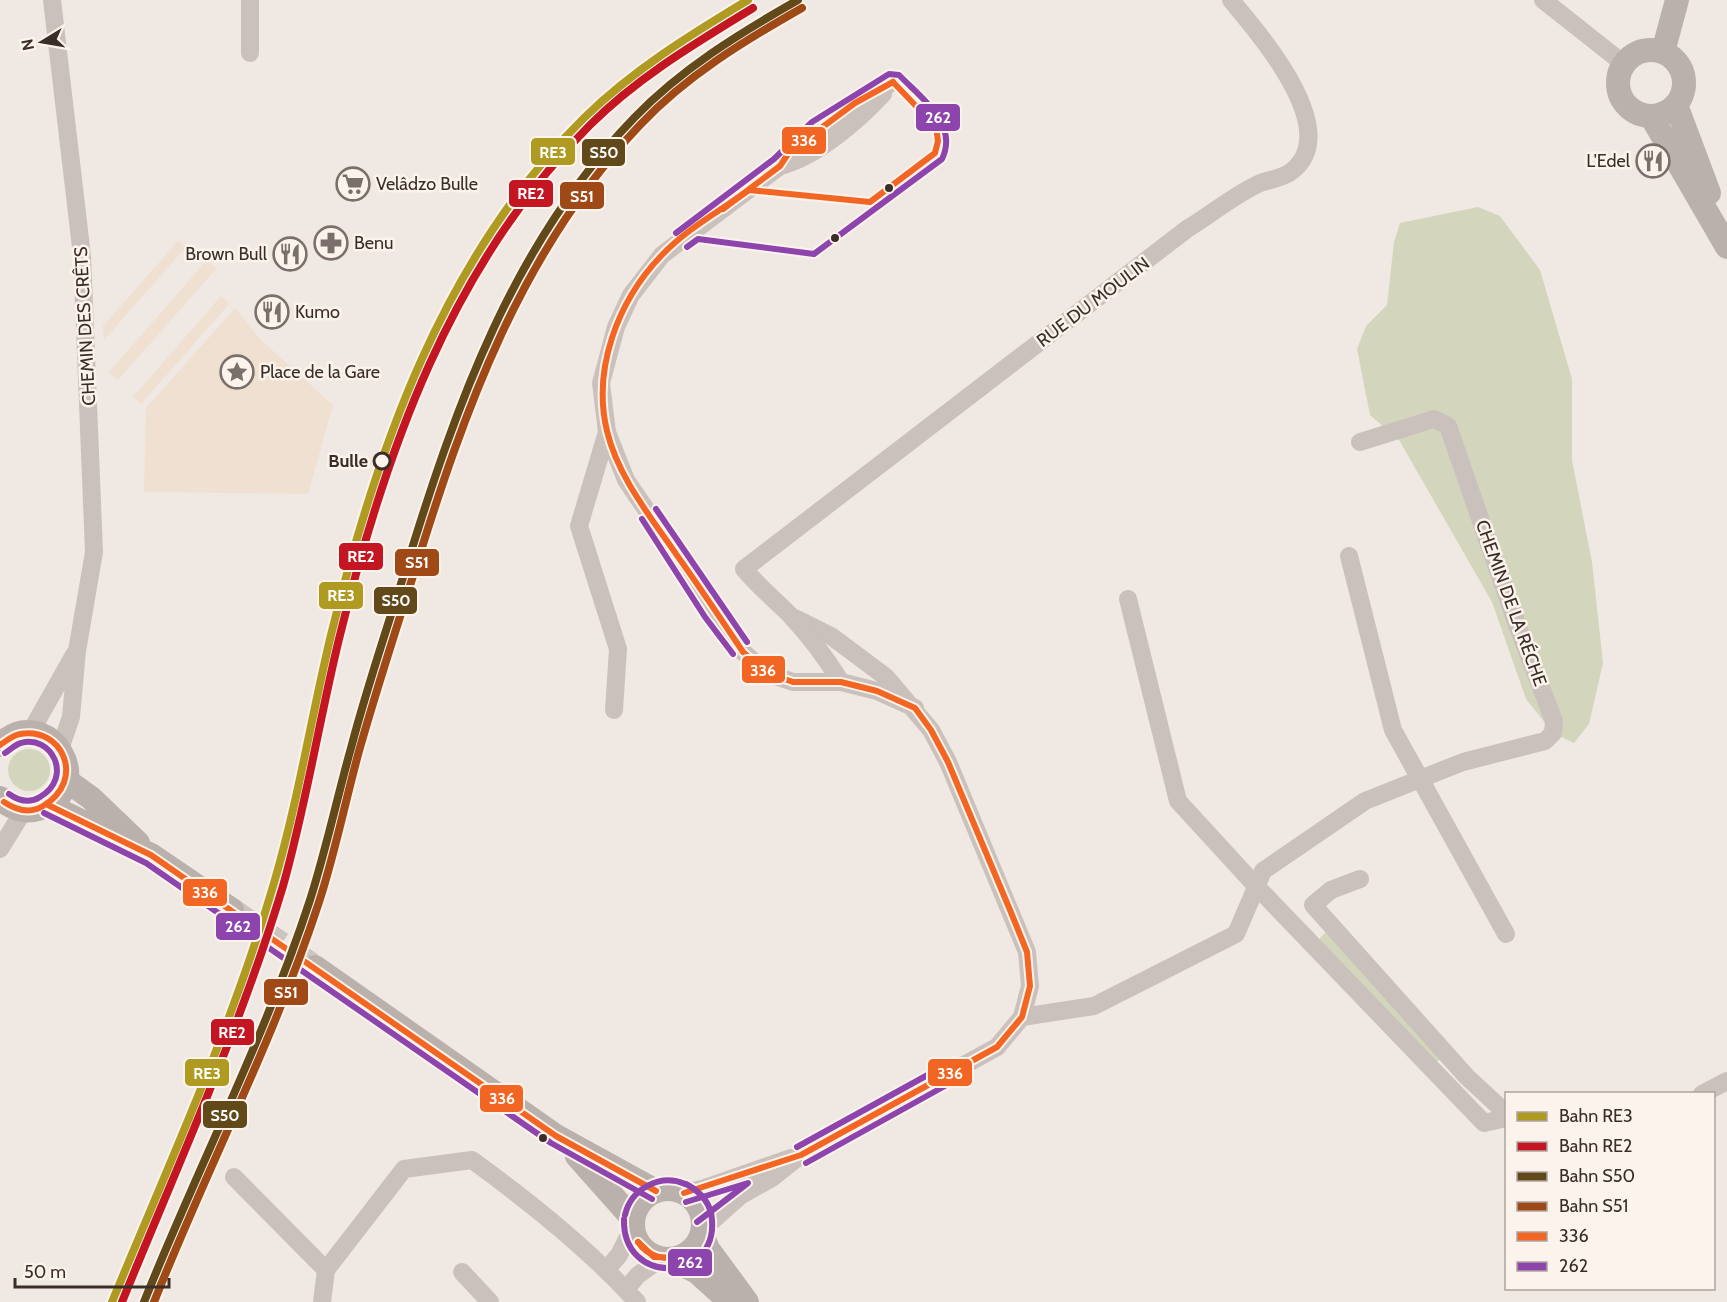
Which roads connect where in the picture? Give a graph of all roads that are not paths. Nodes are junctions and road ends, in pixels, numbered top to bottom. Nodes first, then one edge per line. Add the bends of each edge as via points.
1 (52, 0) edge
2 (250, 0) edge
3 (1231, 0) edge
4 (1544, 0) edge
5 (1677, 0) edge
6 (1664, 52) junction
7 (250, 53) dead end
8 (1624, 64) junction
9 (1676, 105) junction
10 (1651, 116) junction
11 (780, 166) junction
12 (1727, 240) edge
13 (1727, 247) edge
14 (607, 432) junction
15 (1360, 441) dead end
16 (1348, 556) dead end
17 (1128, 599) dead end
18 (789, 614) junction
19 (77, 651) junction
20 (841, 682) junction
21 (915, 708) junction
22 (614, 710) dead end
23 (9, 738) edge
24 (60, 749) junction
25 (66, 780) junction
26 (1419, 780) junction
27 (0, 798) edge
28 (36, 808) junction
29 (0, 849) edge
30 (151, 855) junction
31 (1360, 879) dead end
32 (1256, 886) junction
33 (232, 910) tunnel mouth
34 (1324, 918) junction
35 (1506, 934) dead end
36 (1304, 937) junction
37 (315, 967) tunnel mouth
38 (1022, 1017) junction
39 (1451, 1059) junction
40 (1436, 1074) junction
41 (1727, 1081) edge
42 (1706, 1092) edge
43 (1505, 1112) edge
44 (1505, 1118) edge
45 (556, 1136) junction
46 (801, 1155) junction
47 (234, 1177) dead end
48 (656, 1191) junction
49 (684, 1193) junction
50 (633, 1223) junction
51 (703, 1231) junction
52 (666, 1259) junction
53 (326, 1270) junction
54 (606, 1270) junction
55 (462, 1272) dead end
56 (632, 1296) edge
57 (321, 1302) edge
58 (490, 1302) edge
59 (730, 1302) edge
60 (747, 1302) edge

1 - 19 street, CHEMIN DES CRÊTS via 82,256 91,427 94,552
2 - 7 street
3 - 18 street, RUE DU MOULIN via 1265,42 1306,113 1306,145 1293,171 1258,184 1187,229 744,569
4 - 8 street
5 - 6 street
6 - 8 street via 1641,52
6 - 9 street via 1674,59 1684,79
8 - 10 street via 1618,86 1622,98 1630,108
9 - 10 street
9 - 12 street
10 - 13 street
11 - 11 street via 799,161 854,121 893,82 855,103 790,151
11 - 14 street via 662,255 631,296 616,327 602,377
14 - 20 street via 626,480 743,652 767,673 793,682
14 - 22 street via 579,526 618,649
15 - 26 street, CHEMIN DE LA RÉCHE via 1434,419 1448,426 1554,721 1553,733 1545,741 1463,762
16 - 26 street via 1393,730
17 - 32 street via 1178,801
18 - 20 street
18 - 21 street via 831,636 886,677
19 - 23 street, CHEMIN DES CRÊTS
19 - 24 street, CHEMIN DES CRÊTS via 71,717
20 - 21 street via 877,691
21 - 38 street via 948,762 1027,952 1030,986
23 - 24 street via 49,739
24 - 25 street via 66,764
25 - 28 street via 60,795
25 - 30 street via 91,798
26 - 32 street, CHEMIN DE LA RÉCHE via 1365,801 1263,872
26 - 35 street
27 - 28 street via 12,807
28 - 29 street
28 - 30 street
30 - 33 street
31 - 34 street via 1331,890 1313,905
32 - 36 street
32 - 38 street, CHEMIN DE LA RÉCHE via 1236,934 1094,1006
34 - 36 street
34 - 39 street
36 - 40 street
37 - 45 street
38 - 46 street via 997,1047
39 - 40 street
39 - 43 street
40 - 44 street via 1484,1123
41 - 42 street
45 - 48 street
45 - 50 street
46 - 49 street
46 - 51 street via 740,1196
47 - 53 street
48 - 49 street
48 - 50 street via 641,1202
49 - 51 street via 699,1208
50 - 52 street via 639,1245 648,1254
50 - 54 street via 619,1255
51 - 52 street via 689,1253
51 - 60 street via 708,1249
52 - 56 street via 638,1275
52 - 59 street via 697,1272
53 - 54 street via 404,1169 471,1160 516,1192
53 - 57 street
54 - 56 street
55 - 58 street

